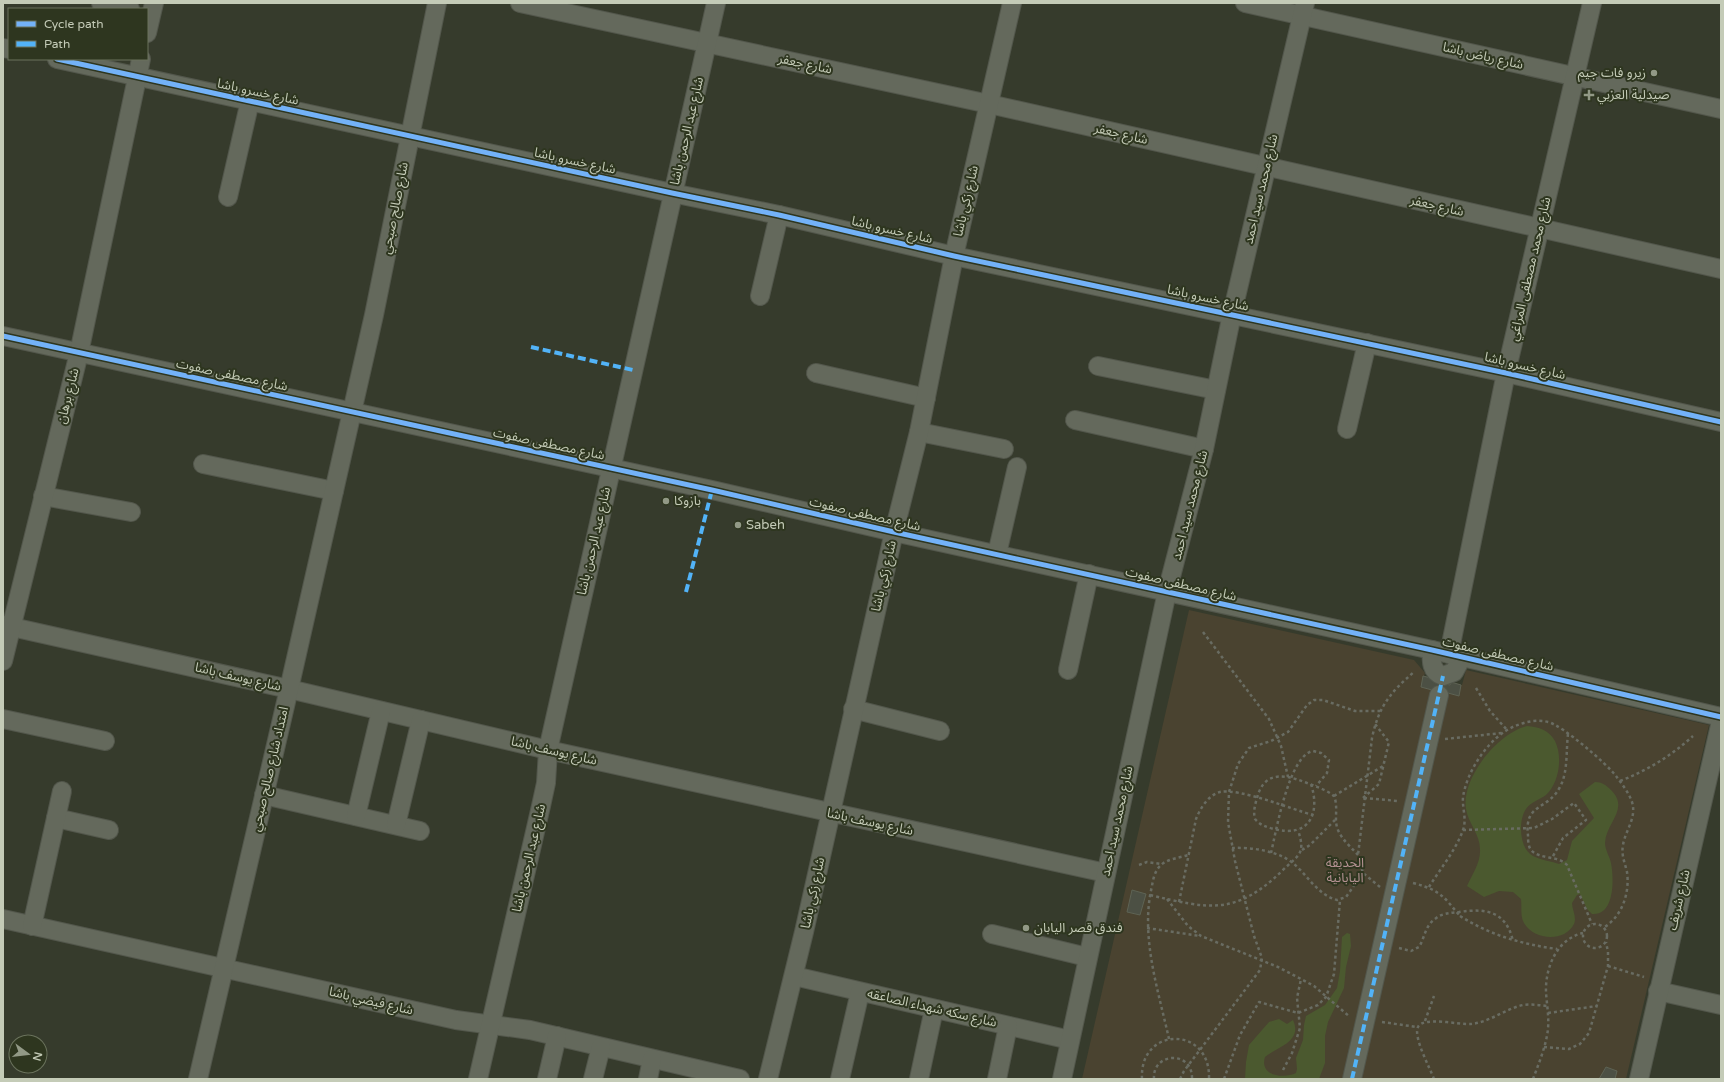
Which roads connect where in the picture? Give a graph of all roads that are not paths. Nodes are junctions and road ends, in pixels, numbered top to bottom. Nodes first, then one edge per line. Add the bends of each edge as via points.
1 (101, 3) edge
2 (437, 3) edge
3 (520, 3) edge
4 (716, 3) edge
5 (1012, 3) edge
6 (1245, 3) edge
7 (1592, 3) edge
8 (125, 8) edge
9 (151, 10) edge
10 (1304, 10) edge
11 (148, 27) edge
12 (707, 43) junction
13 (61, 60) edge
14 (141, 60) edge
15 (1575, 76) junction
16 (137, 77) junction
17 (250, 101) junction
18 (989, 104) junction
19 (1721, 109) edge
20 (409, 136) junction
21 (1266, 167) junction
22 (672, 193) junction
23 (228, 196) dead end
24 (779, 215) junction
25 (1540, 229) junction
26 (954, 256) junction
27 (1721, 269) edge
28 (760, 296) dead end
29 (1232, 314) junction
30 (3, 336) edge
31 (1367, 343) junction
32 (79, 353) junction
33 (1098, 366) dead end
34 (816, 373) dead end
35 (1506, 373) junction
36 (1216, 390) junction
37 (926, 398) junction
38 (351, 412) junction
39 (1075, 420) dead end
40 (1721, 422) edge
41 (1347, 428) dead end
42 (919, 432) junction
43 (1004, 449) dead end
44 (1204, 449) junction
45 (203, 464) dead end
46 (1017, 467) dead end
47 (610, 468) junction
48 (334, 491) junction
49 (43, 496) junction
50 (131, 512) dead end
51 (894, 532) junction
52 (997, 554) junction
53 (1089, 574) junction
54 (1167, 592) junction
55 (7, 626) edge
56 (1447, 654) junction
57 (3, 661) edge
58 (1068, 670) dead end
59 (1442, 685) junction
60 (289, 689) junction
61 (853, 709) junction
62 (381, 710) junction
63 (1721, 717) edge
64 (3, 719) edge
65 (421, 720) junction
66 (1721, 721) edge
67 (940, 731) dead end
68 (105, 741) dead end
69 (548, 750) junction
70 (62, 791) dead end
71 (264, 795) junction
72 (830, 813) junction
73 (356, 816) junction
74 (56, 818) junction
75 (396, 825) junction
76 (109, 830) dead end
77 (420, 831) dead end
78 (1106, 873) junction
79 (3, 919) edge
80 (32, 926) junction
81 (992, 934) dead end
82 (1088, 957) junction
83 (224, 968) junction
84 (794, 976) junction
85 (1658, 991) junction
86 (860, 992) junction
87 (1721, 1005) edge
88 (934, 1009) junction
89 (490, 1024) junction
90 (1008, 1026) junction
91 (557, 1036) junction
92 (1070, 1040) junction
93 (601, 1046) junction
94 (652, 1058) junction
95 (198, 1079) edge
96 (478, 1079) edge
97 (547, 1079) edge
98 (593, 1079) edge
99 (648, 1079) edge
100 (740, 1079) edge
101 (768, 1079) edge
102 (840, 1079) edge
103 (919, 1079) edge
104 (997, 1079) edge
105 (1062, 1079) edge
106 (1352, 1079) edge
107 (1639, 1079) edge

1 - 8 street
2 - 20 street, شارع صالح صبحي
3 - 12 street, شارع جعفر
4 - 12 street, شارع عبد الرحمن باشا
5 - 18 street, شارع زكي باشا
6 - 10 street, شارع رياض باشا
7 - 15 street, شارع محمد مصطفى المراغي
9 - 11 street
10 - 15 street, شارع رياض باشا
10 - 21 street, شارع محمد سيد احمد
12 - 18 street, شارع جعفر
12 - 22 street, شارع عبد الرحمن باشا
13 - 16 street, شارع خسرو باشا
14 - 16 street, شارع برهان
15 - 19 street, شارع رياض باشا
15 - 25 street, شارع محمد مصطفى المراغي
16 - 17 street, شارع خسرو باشا
16 - 32 street, شارع برهان
17 - 20 street, شارع خسرو باشا
17 - 23 street
18 - 21 street, شارع جعفر
18 - 26 street, شارع زكي باشا
20 - 22 street, شارع خسرو باشا
20 - 38 street, شارع صالح صبحي via 374,315
21 - 25 street, شارع جعفر
21 - 29 street, شارع محمد سيد احمد
22 - 24 street, شارع خسرو باشا
22 - 47 street, شارع عبد الرحمن باشا
24 - 26 street, شارع خسرو باشا
24 - 28 street
25 - 27 street, شارع جعفر
25 - 35 street, شارع محمد مصطفى المراغي
26 - 29 street, شارع خسرو باشا
26 - 37 street, شارع زكي باشا
29 - 31 street, شارع خسرو باشا
29 - 36 street, شارع محمد سيد احمد
30 - 32 street, شارع مصطفى صفوت
31 - 35 street, شارع خسرو باشا
31 - 41 street
32 - 38 street, شارع مصطفى صفوت
32 - 49 street, شارع برهان
33 - 36 street
34 - 37 street
35 - 40 street, شارع خسرو باشا
35 - 56 street, شارع محمد مصطفى المراغي
36 - 44 street, شارع محمد سيد احمد
37 - 42 street, شارع زكي باشا
38 - 47 street, شارع مصطفى صفوت
38 - 48 street, امتداد شارع صالح صبحي
39 - 44 street
42 - 43 street
42 - 51 street, شارع زكي باشا
44 - 54 street, شارع محمد سيد احمد
45 - 48 street
46 - 52 street
47 - 51 street, شارع مصطفى صفوت
47 - 69 street, شارع عبد الرحمن باشا
48 - 60 street, امتداد شارع صالح صبحي
49 - 50 street
49 - 55 street, شارع برهان
51 - 52 street, شارع مصطفى صفوت
51 - 61 street, شارع زكي باشا
52 - 53 street, شارع مصطفى صفوت
53 - 54 street, شارع مصطفى صفوت
53 - 58 street
54 - 56 street, شارع مصطفى صفوت
54 - 78 street, شارع محمد سيد احمد
55 - 57 street, شارع برهان
55 - 60 street, شارع يوسف باشا
56 - 59 street via 1454,672
56 - 59 street via 1433,668
56 - 63 street, شارع مصطفى صفوت
59 - 106 street via 1396,887 1358,1018
60 - 62 street, شارع يوسف باشا
60 - 71 street, امتداد شارع صالح صبحي
61 - 67 street
61 - 72 street, شارع زكي باشا
62 - 65 street, شارع يوسف باشا
62 - 73 street
64 - 68 street
65 - 69 street, شارع يوسف باشا
65 - 75 street
66 - 85 street, شارع شريف
69 - 72 street, شارع يوسف باشا
69 - 89 street, شارع عبد الرحمن باشا via 546,783
70 - 74 street
71 - 73 street
71 - 83 street, امتداد شارع صالح صبحي
72 - 78 street, شارع يوسف باشا
72 - 84 street, شارع زكي باشا
73 - 75 street
74 - 76 street
74 - 80 street
75 - 77 street
78 - 82 street, شارع محمد سيد احمد
79 - 80 street, شارع فيضي باشا
80 - 83 street, شارع فيضي باشا
81 - 82 street
82 - 92 street, شارع محمد سيد احمد
83 - 89 street, شارع فيضي باشا via 456,1020
83 - 95 street, امتداد شارع صالح صبحي
84 - 86 street, شارع سكه شهداء الصاعقه
84 - 101 street, شارع زكي باشا
85 - 87 street
85 - 107 street, شارع شريف
86 - 88 street, شارع سكه شهداء الصاعقه
86 - 102 street
88 - 90 street, شارع سكه شهداء الصاعقه
88 - 103 street
89 - 91 street, شارع فيضي باشا
89 - 96 street, شارع عبد الرحمن باشا
90 - 92 street, شارع سكه شهداء الصاعقه
90 - 104 street
91 - 93 street, شارع فيضي باشا
91 - 97 street
92 - 105 street, شارع محمد سيد احمد
93 - 94 street, شارع فيضي باشا
93 - 98 street
94 - 99 street
94 - 100 street, شارع فيضي باشا

